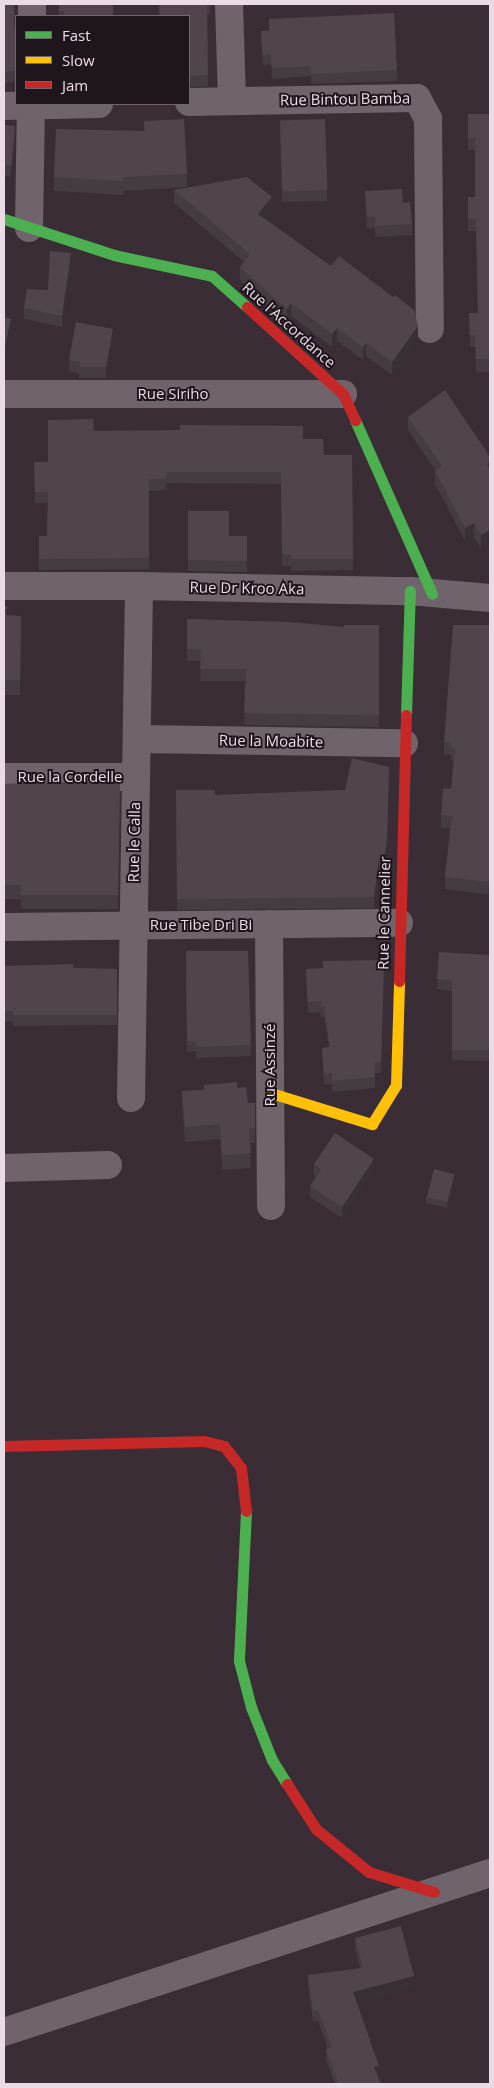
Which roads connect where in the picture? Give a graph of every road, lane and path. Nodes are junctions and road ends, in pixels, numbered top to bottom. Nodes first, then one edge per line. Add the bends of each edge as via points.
1 (229, 4) edge
2 (232, 101) junction
3 (190, 102) edge
4 (18, 105) edge
5 (31, 105) edge
6 (4, 106) edge
7 (16, 224) edge
8 (430, 329) dead end
9 (4, 394) edge
10 (343, 394) junction
11 (4, 586) edge
12 (140, 586) junction
13 (421, 593) junction
14 (490, 598) edge
15 (137, 739) junction
16 (404, 743) junction
17 (4, 777) edge
18 (136, 777) junction
19 (399, 923) junction
20 (269, 924) junction
21 (132, 925) junction
22 (4, 926) edge
23 (270, 1093) junction
24 (131, 1098) dead end
25 (108, 1166) dead end
26 (4, 1168) edge
27 (271, 1206) dead end
28 (4, 1446) edge
29 (490, 1873) edge
30 (434, 1892) junction
31 (4, 2032) edge

1 - 2 street
2 - 3 street, Rue Bintou Bamba
2 - 8 street, Rue Bintou Bamba via 417,98 428,119
4 - 6 street
5 - 7 street
7 - 10 street, Rue l'Accordance via 114,255 212,276
9 - 10 street, Rue Siriho
10 - 13 street, Rue l'Accordance
11 - 12 street, Rue Dr Kroo Aka
12 - 13 street, Rue Dr Kroo Aka
12 - 15 street, Rue le Calla
13 - 14 street, Rue Dr Kroo Aka
13 - 16 street, Rue le Cannelier
15 - 16 street, Rue la Moabite
15 - 18 street, Rue le Calla
16 - 19 street, Rue le Cannelier
17 - 18 street, Rue la Cordelle
18 - 21 street, Rue le Calla
19 - 20 street, Rue Tibe Dri Bi
19 - 23 street, Rue le Cannelier via 396,1085 372,1124
20 - 21 street, Rue Tibe Dri Bi
20 - 23 street, Rue Assinzé
21 - 22 street, Rue Tibe Dri Bi
21 - 24 street, Rue le Calla
23 - 27 street, Rue Assinzé
25 - 26 street
28 - 30 street via 204,1441 224,1446 241,1468 246,1503 239,1661 251,1707 272,1760 316,1829 370,1872
29 - 30 street
30 - 31 street

